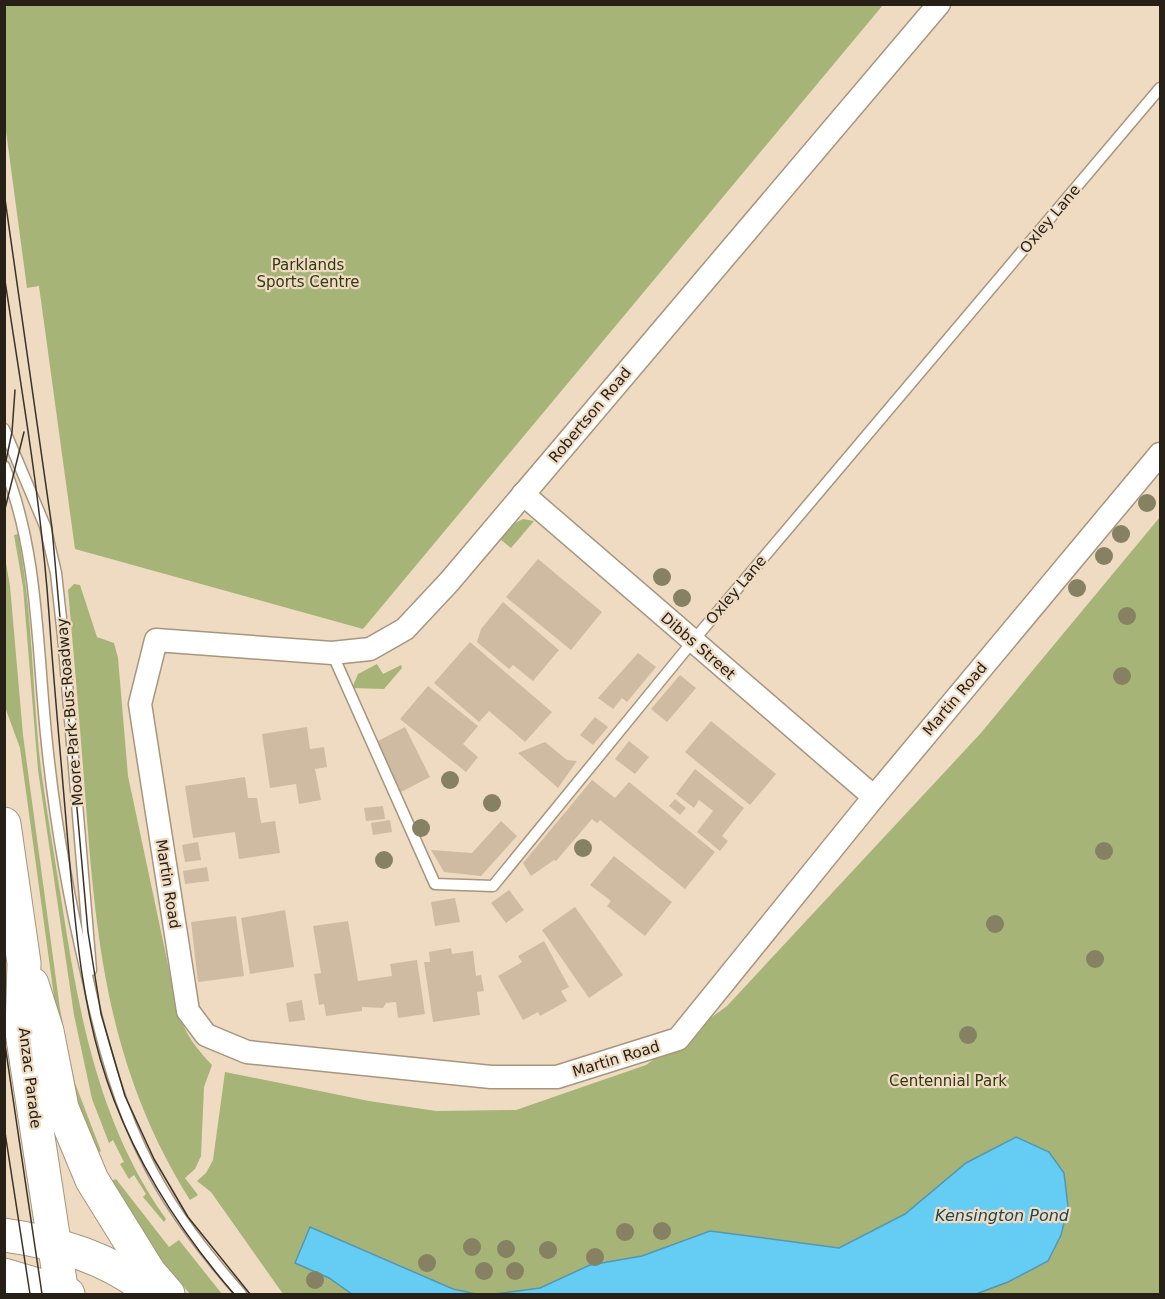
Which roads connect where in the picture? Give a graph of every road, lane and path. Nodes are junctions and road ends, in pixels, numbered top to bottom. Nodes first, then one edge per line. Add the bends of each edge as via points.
1 (939, 4) edge
2 (1161, 88) edge
3 (4, 429) edge
4 (1161, 454) edge
5 (4, 466) edge
6 (523, 494) junction
7 (156, 640) joint
8 (693, 641) junction
9 (332, 653) junction
10 (874, 797) junction
11 (4, 824) edge
12 (24, 963) junction
13 (93, 1004) junction
14 (4, 1235) edge
15 (54, 1245) junction
16 (4, 1275) edge
17 (64, 1294) edge
18 (152, 1294) edge
19 (168, 1294) edge
20 (241, 1294) edge

1 - 6 street, Robertson Road
2 - 8 lane, Oxley Lane
3 - 13 lane, Moore Park Bus Roadway via 45,526 58,590
4 - 10 street, Martin Road
5 - 13 lane, Moore Park Bus Roadway via 28,555 56,822
6 - 8 street, Dibbs Street
6 - 9 street, Robertson Road via 405,629 370,649
7 - 9 street, Robertson Road
7 - 10 street, Martin Road via 140,704 188,1011 206,1035 246,1052 492,1077 557,1077 678,1039
8 - 9 lane, Oxley Lane via 493,886 435,884
8 - 10 street, Dibbs Street
11 - 12 main road, Anzac Parade
12 - 15 main road, Anzac Parade via 22,1032
12 - 19 main road via 47,1030 62,1108 92,1180 149,1272
13 - 20 lane, Moore Park Bus Roadway via 116,1088 151,1170 214,1263
14 - 15 main road
15 - 17 main road, Anzac Parade
15 - 18 main road via 108,1265
16 - 17 main road

